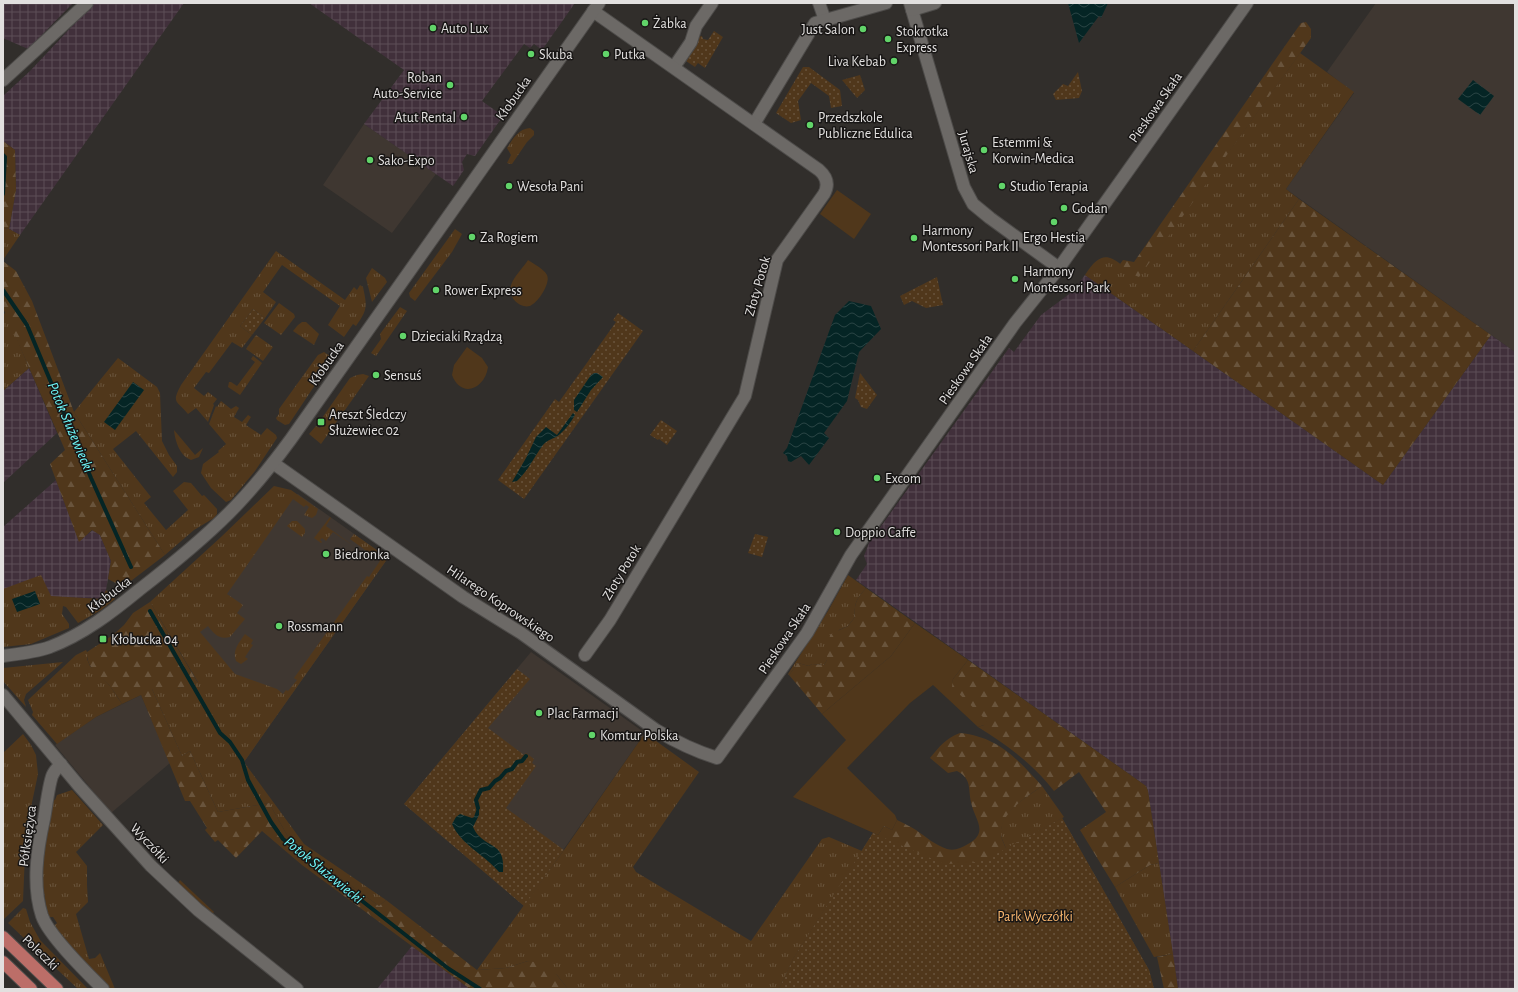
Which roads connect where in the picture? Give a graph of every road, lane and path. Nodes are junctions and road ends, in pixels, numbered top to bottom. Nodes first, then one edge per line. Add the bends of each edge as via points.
1 (87, 3) edge
2 (712, 3) edge
3 (819, 3) edge
4 (886, 3) edge
5 (935, 3) edge
6 (1247, 3) edge
7 (911, 6) edge
8 (596, 7) edge
9 (825, 20) junction
10 (674, 67) junction
11 (3, 80) edge
12 (754, 124) junction
13 (1059, 268) junction
14 (273, 463) junction
15 (3, 656) edge
16 (585, 656) dead end
17 (3, 695) edge
18 (717, 758) joint
19 (61, 764) junction
20 (3, 937) edge
21 (3, 962) edge
22 (31, 989) edge
23 (57, 989) edge
24 (103, 989) edge
25 (297, 989) edge

1 - 11 street
2 - 10 street via 696,26 691,42
3 - 9 street
4 - 9 street
5 - 7 street
6 - 13 street, Pieskowa Skała
7 - 13 street, Jurajska via 968,196 990,218
8 - 10 street, Złoty Potok
8 - 14 street, Kłobucka
9 - 12 street via 815,23
10 - 12 street, Złoty Potok
12 - 16 street, Złoty Potok via 823,173 827,182 826,191 778,260 745,396 610,620
13 - 18 street, Pieskowa Skała via 1015,323 851,555 807,633
14 - 15 street, Kłobucka via 228,514 172,565 105,618 79,634 50,647
14 - 18 street, Hilarego Koprowskiego via 463,597 521,633 656,730 678,743
17 - 19 street, Wyczółki
19 - 24 street, Półksiężyca via 53,775 36,863 42,916 82,968
19 - 25 street, Wyczółki via 114,826 175,890
20 - 23 main road, Poleczki
21 - 22 main road

